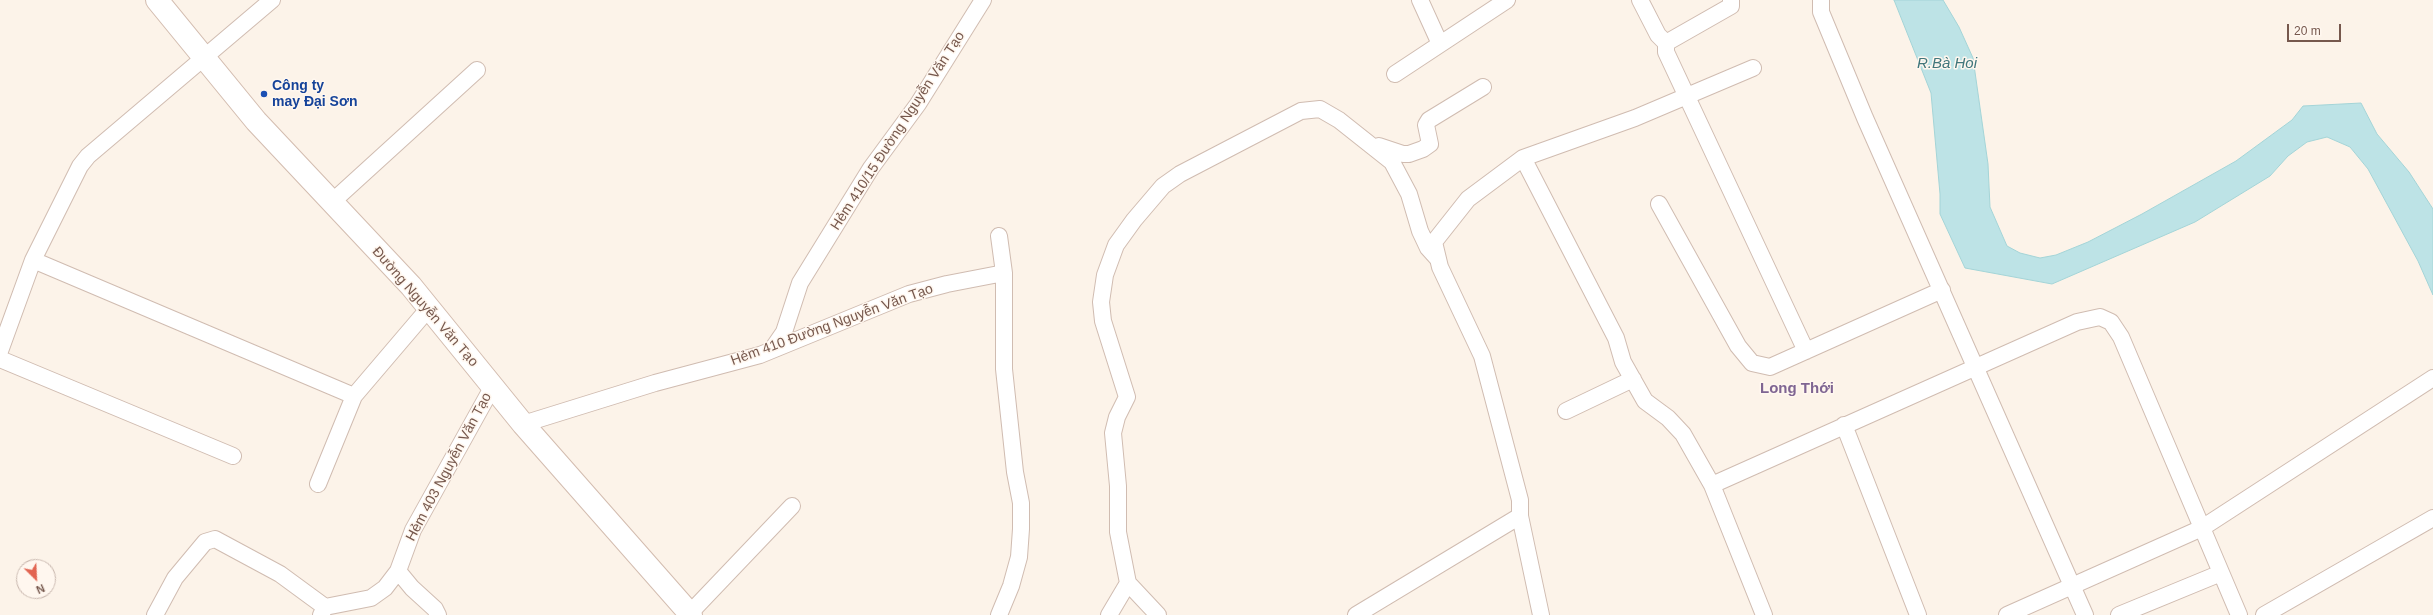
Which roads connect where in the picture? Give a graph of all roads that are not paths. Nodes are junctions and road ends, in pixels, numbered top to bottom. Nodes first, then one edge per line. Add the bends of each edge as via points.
1 (157, 0) edge
2 (272, 0) edge
3 (983, 0) edge
4 (1420, 0) edge
5 (1507, 0) edge
6 (1640, 0) edge
7 (1731, 0) edge
8 (1821, 0) edge
9 (1666, 43) junction
10 (1440, 44) junction
11 (204, 58) junction
12 (1753, 68) dead end
13 (477, 70) dead end
14 (1395, 74) dead end
15 (1483, 87) dead end
16 (1687, 95) junction
17 (1370, 143) junction
18 (1523, 158) junction
19 (332, 202) junction
20 (1660, 204) dead end
21 (998, 236) dead end
22 (1437, 258) junction
23 (33, 260) junction
24 (1004, 273) junction
25 (1942, 290) junction
26 (429, 308) junction
27 (773, 348) junction
28 (0, 351) edge
29 (1806, 351) junction
30 (0, 359) edge
31 (1976, 366) junction
32 (2433, 378) edge
33 (1633, 379) junction
34 (493, 386) junction
35 (354, 396) junction
36 (1566, 411) dead end
37 (523, 424) junction
38 (1844, 425) junction
39 (233, 456) dead end
40 (318, 484) dead end
41 (1712, 485) junction
42 (792, 506) dead end
43 (1520, 516) junction
44 (2433, 518) edge
45 (2202, 528) junction
46 (398, 570) junction
47 (2221, 573) junction
48 (1128, 583) junction
49 (2073, 586) junction
50 (323, 611) edge
51 (690, 614) edge
52 (155, 615) edge
53 (438, 615) edge
54 (999, 615) edge
55 (1109, 615) edge
56 (1158, 615) edge
57 (1356, 615) edge
58 (1541, 615) edge
59 (1764, 615) edge
60 (1918, 615) edge
61 (2007, 615) edge
62 (2085, 615) edge
63 (2119, 615) edge
64 (2238, 615) edge
65 (2264, 615) edge

1 - 11 main road, Đường Nguyễn Văn Tạo
2 - 11 street
3 - 27 street, Hẻm 410/15 Đường Nguyễn Văn Tạo via 918,104 871,168 800,283 784,332
4 - 10 street
5 - 10 street
6 - 9 street via 1658,35
7 - 9 street via 1731,6
8 - 25 street via 1821,12 1844,68
9 - 16 street via 1666,52
10 - 14 street
11 - 19 main road, Đường Nguyễn Văn Tạo via 256,121
11 - 23 street via 88,156 80,166
12 - 16 street
13 - 19 street
15 - 17 street via 1429,120 1426,125 1430,144 1424,149 1402,154
16 - 18 street via 1635,118
16 - 29 street
17 - 22 street via 1392,162 1409,194 1420,231 1428,248
17 - 48 street via 1325,112 1314,108 1301,111 1180,174 1163,186 1116,245 1105,274 1101,302 1103,320 1127,397 1117,417 1113,433 1118,486 1118,532
18 - 22 street via 1468,199 1438,234 1434,242
18 - 33 street via 1616,338 1623,362
19 - 26 main road, Đường Nguyễn Văn Tạo
20 - 29 street via 1738,346 1752,362 1770,367
21 - 24 street
22 - 43 street via 1482,356 1520,500
23 - 28 street
23 - 35 street
24 - 27 street, Hẻm 410 Đường Nguyễn Văn Tạo via 909,294
24 - 54 street via 1004,369 1015,472 1021,503 1021,529 1020,557
25 - 29 street
25 - 31 street
26 - 34 main road, Đường Nguyễn Văn Tạo
26 - 35 street
27 - 37 street, Hẻm 410 Đường Nguyễn Văn Tạo via 760,355 655,383
30 - 39 street
31 - 38 street
31 - 45 street via 2077,322 2100,317 2112,322 2121,337
31 - 49 street
32 - 45 street
33 - 36 street
33 - 41 street via 1645,401 1668,418 1683,434
34 - 37 main road, Đường Nguyễn Văn Tạo
34 - 46 street, Hẻm 403 Nguyễn Văn Tạo via 412,530
35 - 40 street
37 - 51 main road, Đường Nguyễn Văn Tạo
38 - 41 street
38 - 60 street
41 - 59 street
42 - 51 street
43 - 57 street
43 - 58 street
44 - 65 street
45 - 47 street
45 - 49 street
46 - 50 street, Hẻm 403 Nguyễn Văn Tạo via 385,588 371,598
46 - 53 street
47 - 63 street
47 - 64 street
48 - 55 street
48 - 56 street
49 - 61 street
49 - 62 street
50 - 52 street via 280,574 215,539 205,542 175,578

